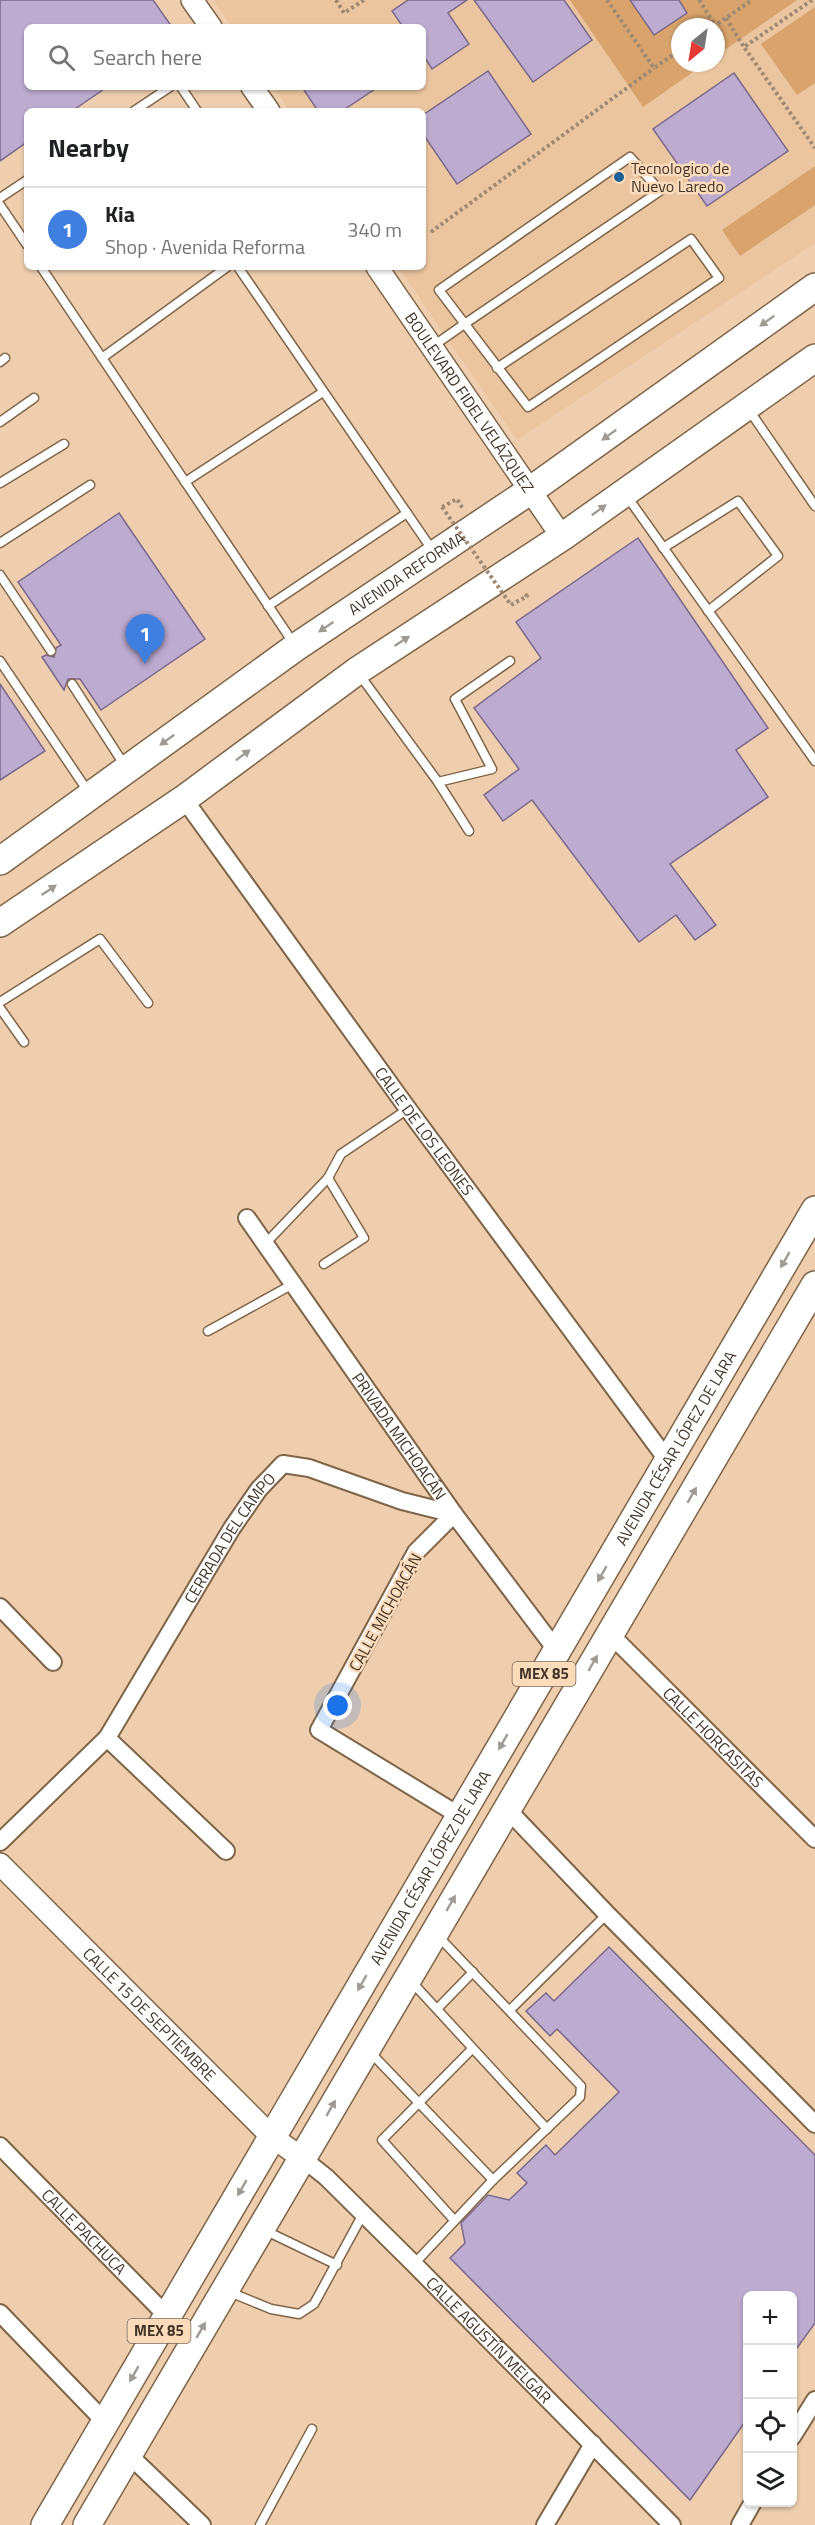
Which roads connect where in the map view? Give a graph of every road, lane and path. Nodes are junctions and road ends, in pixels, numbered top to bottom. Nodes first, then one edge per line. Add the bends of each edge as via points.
1 (192, 0) edge
2 (336, 0) edge
3 (364, 0) edge
4 (607, 0) edge
5 (699, 0) edge
6 (752, 0) edge
7 (812, 0) edge
8 (709, 18) edge
9 (726, 18) joint
10 (209, 24) edge
11 (744, 47) junction
12 (671, 56) edge
13 (654, 68) junction
14 (166, 90) edge
15 (183, 90) edge
16 (254, 90) edge
17 (138, 108) edge
18 (195, 108) edge
19 (267, 108) edge
20 (815, 148) edge
21 (24, 182) edge
22 (0, 198) edge
23 (0, 205) edge
24 (431, 232) dead end
25 (24, 241) edge
26 (44, 270) edge
27 (223, 270) edge
28 (240, 270) edge
29 (379, 270) edge
30 (815, 287) edge
31 (463, 325) junction
32 (432, 346) junction
33 (102, 358) junction
34 (815, 358) edge
35 (497, 368) junction
36 (324, 392) junction
37 (34, 398) dead end
38 (746, 405) junction
39 (0, 422) edge
40 (64, 444) dead end
41 (185, 482) junction
42 (0, 483) edge
43 (90, 485) dead end
44 (531, 490) junction
45 (624, 492) junction
46 (815, 506) edge
47 (463, 509) dead end
48 (407, 513) junction
49 (562, 537) junction
50 (0, 543) edge
51 (663, 548) junction
52 (435, 554) junction
53 (0, 574) edge
54 (523, 592) dead end
55 (268, 606) junction
56 (708, 612) junction
57 (296, 647) junction
58 (51, 651) dead end
59 (0, 661) edge
60 (510, 661) dead end
61 (357, 670) junction
62 (72, 684) dead end
63 (815, 762) edge
64 (127, 769) junction
65 (438, 782) junction
66 (90, 796) junction
67 (184, 799) junction
68 (469, 831) dead end
69 (0, 861) edge
70 (0, 922) edge
71 (0, 1002) edge
72 (148, 1003) dead end
73 (0, 1008) edge
74 (24, 1042) dead end
75 (408, 1109) junction
76 (328, 1178) junction
77 (815, 1210) edge
78 (247, 1218) dead end
79 (265, 1244) junction
80 (324, 1264) dead end
81 (293, 1284) junction
82 (815, 1285) edge
83 (208, 1331) dead end
84 (668, 1461) junction
85 (454, 1514) junction
86 (0, 1606) edge
87 (610, 1634) junction
88 (557, 1651) junction
89 (53, 1662) dead end
90 (107, 1738) junction
91 (507, 1809) junction
92 (460, 1816) junction
93 (815, 1839) edge
94 (0, 1842) edge
95 (226, 1851) dead end
96 (0, 1864) edge
97 (607, 1914) junction
98 (434, 1933) junction
99 (472, 1972) junction
100 (408, 1978) junction
101 (437, 2009) junction
102 (510, 2010) junction
103 (366, 2048) junction
104 (472, 2049) junction
105 (419, 2102) junction
106 (815, 2124) edge
107 (547, 2129) junction
108 (272, 2137) junction
109 (0, 2146) edge
110 (302, 2158) junction
111 (493, 2180) junction
112 (363, 2214) junction
113 (454, 2220) junction
114 (261, 2228) junction
115 (414, 2264) junction
116 (337, 2265) junction
117 (224, 2290) junction
118 (0, 2313) edge
119 (167, 2316) junction
120 (815, 2400) edge
121 (105, 2422) junction
122 (312, 2429) dead end
123 (797, 2429) edge
124 (593, 2444) junction
125 (128, 2454) junction
126 (750, 2507) edge
127 (45, 2525) edge
128 (87, 2525) edge
129 (202, 2525) edge
130 (260, 2525) edge
131 (545, 2525) edge
132 (672, 2525) edge
133 (740, 2525) edge

1 - 10 street
2 - 3 path via 344,13
4 - 13 path
5 - 8 path
6 - 9 path
7 - 11 path
9 - 11 path
11 - 20 path
12 - 13 path
13 - 24 path
14 - 17 lane
15 - 18 lane
16 - 19 street
21 - 22 lane
23 - 25 lane
26 - 33 lane
27 - 33 lane
28 - 36 lane
29 - 32 street, BOULEVARD FIDEL VELÁZQUEZ
30 -> 44 main road, AVENIDA REFORMA
31 - 31 lane via 439,290 630,157 660,191
31 - 32 lane
31 - 35 lane
32 - 44 street, BOULEVARD FIDEL VELÁZQUEZ
33 - 41 lane
34 - 38 main road
35 - 35 lane via 528,406 719,278 691,239
36 - 41 lane
36 - 48 lane
37 - 39 lane
38 - 45 main road
38 - 46 lane
40 - 42 lane
41 - 55 lane
43 - 50 lane
44 - 49 street, BOULEVARD FIDEL VELÁZQUEZ
44 - 52 main road, AVENIDA REFORMA
49 -> 45 main road
45 - 51 lane
47 - 54 path, bridge via 456,499 442,507 511,605 526,596
48 - 52 lane
48 - 55 lane
61 -> 49 main road
51 - 56 lane
51 - 56 lane via 738,501 777,556
52 -> 57 main road, AVENIDA REFORMA
53 - 58 lane
55 - 57 lane
56 - 63 lane
57 -> 64 main road, AVENIDA REFORMA
59 - 66 lane
60 - 65 lane via 455,699 492,769
61 - 65 lane
67 -> 61 main road
62 - 64 lane
64 - 66 main road, AVENIDA REFORMA
65 - 68 lane
66 - 69 main road, AVENIDA REFORMA
70 -> 67 main road
67 - 75 street, CALLE DE LOS LEONES
71 - 72 lane via 100,939
73 - 74 lane
75 - 76 lane via 341,1154
75 - 84 street, CALLE DE LOS LEONES
76 - 79 lane
76 - 80 lane via 364,1238
77 -> 84 main road, AVENIDA CÉSAR LÓPEZ DE LARA / MEX 85
78 - 79 street, PRIVADA MICHOACÁN
79 - 81 street, PRIVADA MICHOACÁN
81 - 83 lane
81 - 85 street, PRIVADA MICHOACÁN
87 -> 82 main road, MEX 85
84 -> 88 main road, AVENIDA CÉSAR LÓPEZ DE LARA / MEX 85
85 - 88 street, PRIVADA MICHOACÁN
85 - 90 street, CERRADA DEL CAMPO via 402,1501 309,1468 283,1464 232,1527
85 - 92 street, CALLE MICHOACÁN via 416,1552 319,1730
86 - 89 street
91 -> 87 main road, MEX 85
87 - 93 street, CALLE HORCASITAS
88 -> 92 main road, AVENIDA CÉSAR LÓPEZ DE LARA / MEX 85
90 - 94 street, CERRADA DEL CAMPO
90 - 95 street
91 - 97 street
98 -> 91 main road, MEX 85
92 -> 108 main road, AVENIDA CÉSAR LÓPEZ DE LARA / MEX 85
96 - 108 street, CALLE 15 DE SEPTIEMBRE
97 - 102 lane
97 - 106 street
98 - 99 lane
98 - 100 main road, MEX 85
99 - 101 lane
99 - 102 lane
100 - 101 lane
100 - 103 main road, MEX 85
101 - 104 lane
102 - 107 lane via 581,2086 580,2097
103 - 105 lane
110 -> 103 main road, MEX 85
104 - 105 lane
104 - 107 lane
105 - 111 lane
105 - 113 lane via 382,2140
107 - 111 lane
108 - 110 street, CALLE 15 DE SEPTIEMBRE
108 -> 119 main road, AVENIDA CÉSAR LÓPEZ DE LARA / MEX 85
109 - 119 street, CALLE PACHUCA
110 - 112 street, CALLE AGUSTÍN MELGAR
110 - 114 main road, MEX 85
111 - 113 lane
112 - 115 street, CALLE AGUSTÍN MELGAR
112 - 116 lane
113 - 115 lane
114 - 116 lane
114 - 117 main road, MEX 85
115 - 124 street, CALLE AGUSTÍN MELGAR
116 - 117 lane via 314,2304 299,2314 271,2309
125 -> 117 main road, MEX 85
118 - 121 street
119 -> 121 main road, AVENIDA CÉSAR LÓPEZ DE LARA / MEX 85
120 - 123 street
121 - 127 main road, AVENIDA CÉSAR LÓPEZ DE LARA / MEX 85
122 - 130 lane
124 - 131 street
124 - 132 street, CALLE AGUSTÍN MELGAR
125 - 128 main road, MEX 85
125 - 129 street
126 - 133 street

